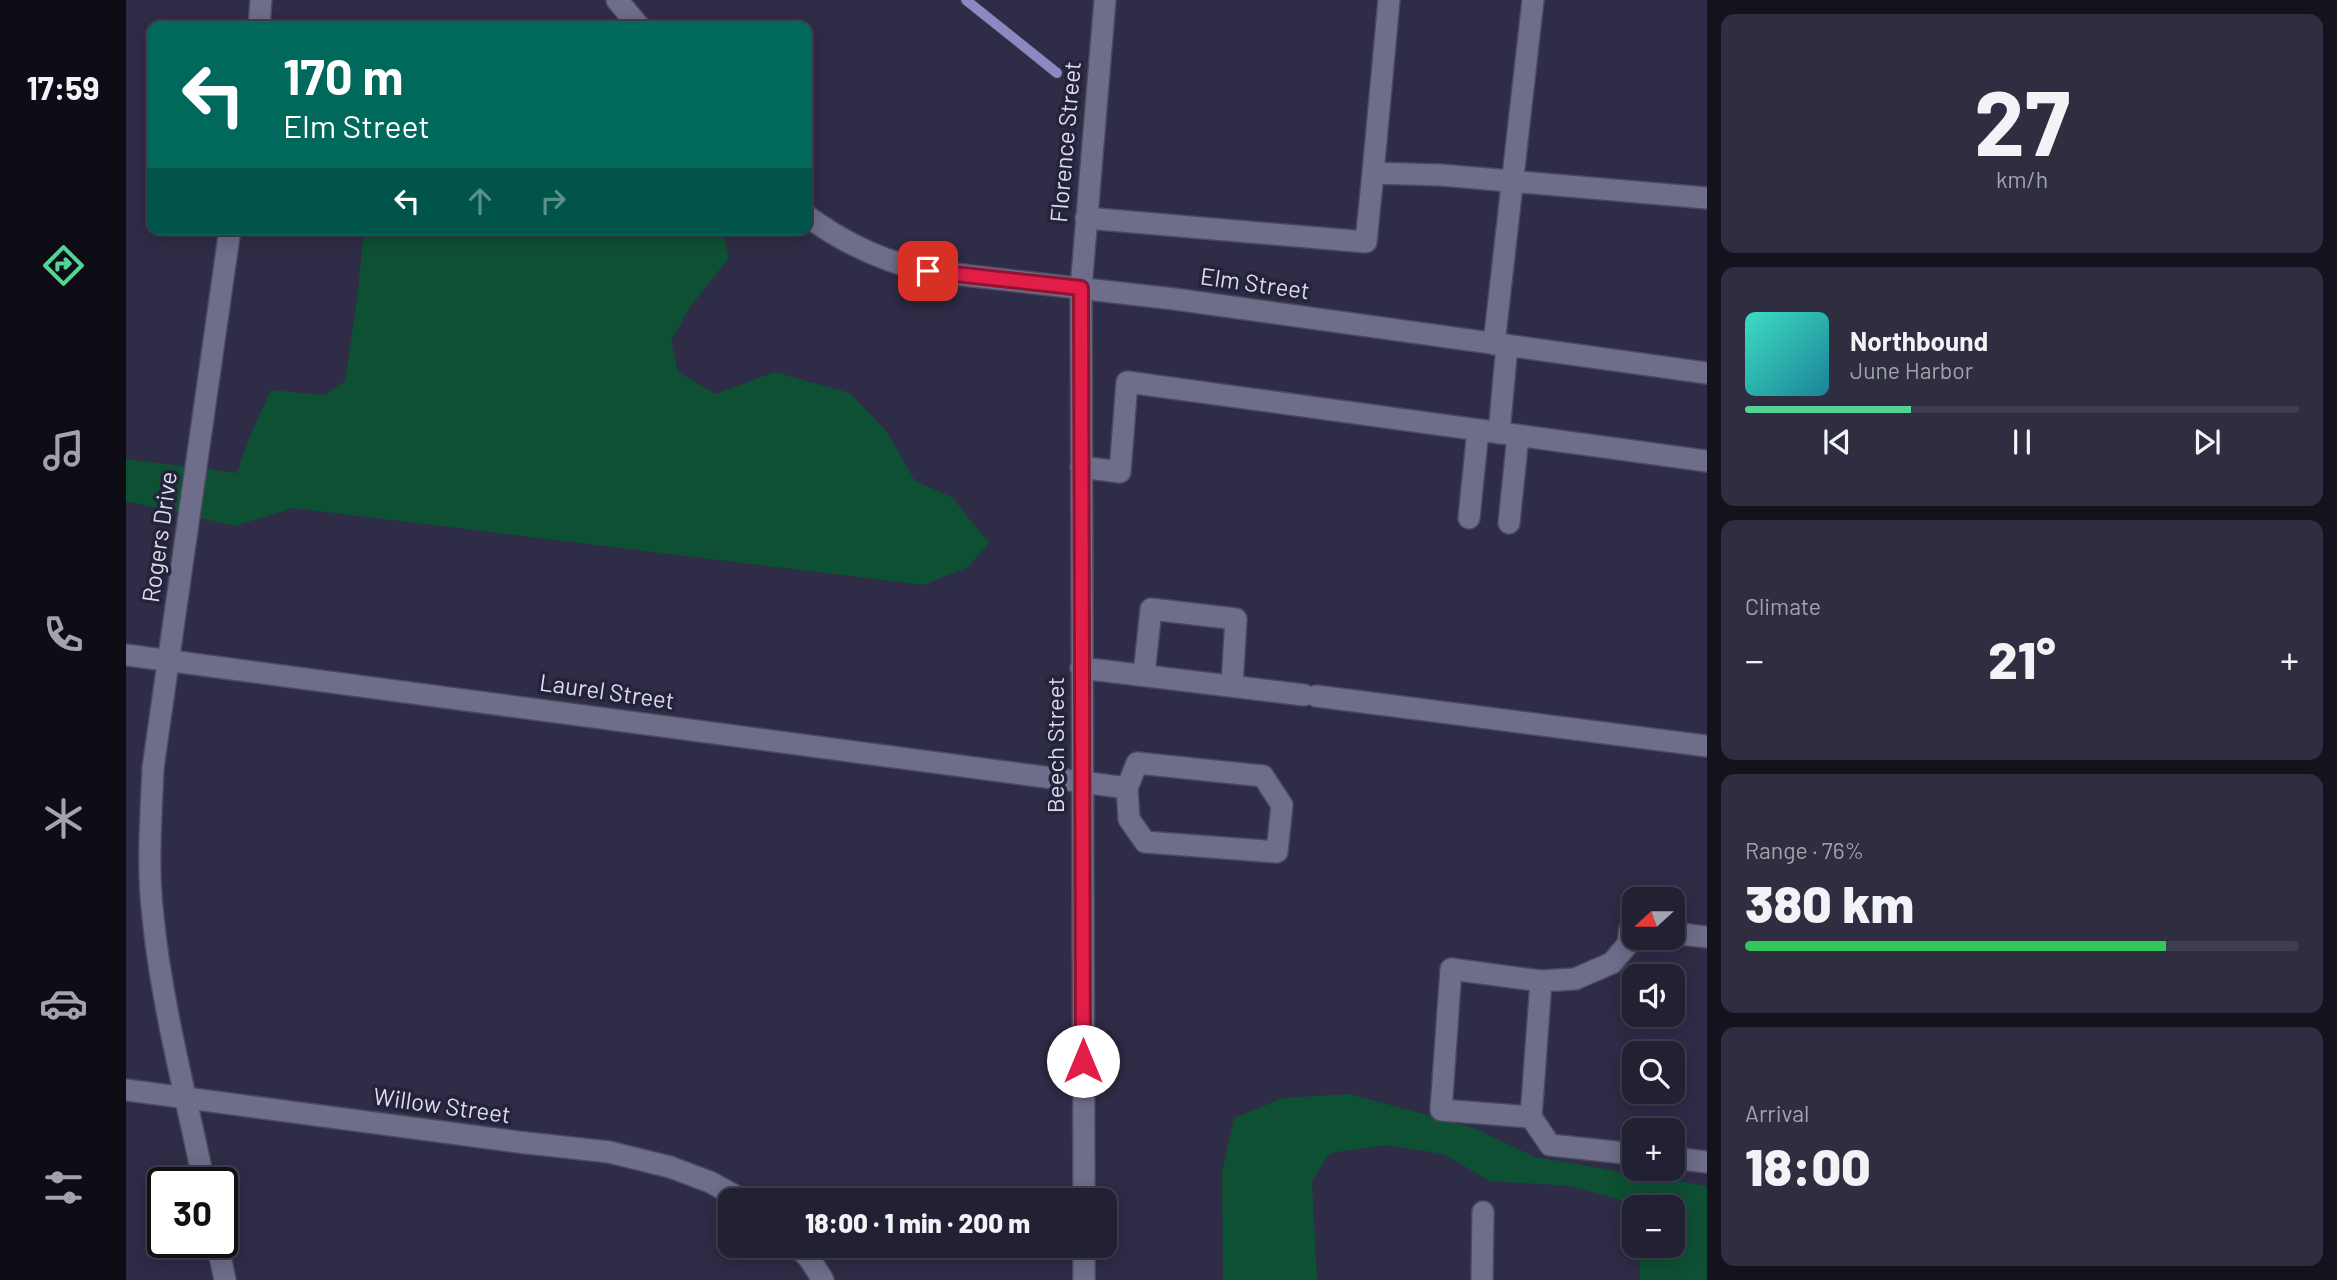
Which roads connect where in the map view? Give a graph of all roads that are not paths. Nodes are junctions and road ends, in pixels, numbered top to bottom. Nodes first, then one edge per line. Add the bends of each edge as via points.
1 (261, 0) edge
2 (617, 0) edge
3 (1105, 0) edge
4 (1389, 0) edge
5 (1533, 0) edge
6 (259, 21) edge
7 (635, 21) edge
8 (1373, 173) junction
9 (1513, 182) junction
10 (1707, 198) edge
11 (1086, 218) junction
12 (812, 220) edge
13 (229, 235) edge
14 (1081, 288) junction
15 (1500, 344) junction
16 (1707, 373) edge
17 (1499, 433) junction
18 (1707, 461) edge
19 (1081, 467) junction
20 (1469, 518) dead end
21 (1509, 523) dead end
22 (126, 655) edge
23 (169, 661) junction
24 (1081, 668) junction
25 (1144, 674) junction
26 (1232, 685) junction
27 (1707, 746) edge
28 (1082, 783) junction
29 (1127, 788) junction
30 (1685, 934) edge
31 (1707, 937) edge
32 (1623, 950) edge
33 (1541, 981) junction
34 (126, 1090) edge
35 (186, 1098) junction
36 (1531, 1117) junction
37 (1622, 1153) edge
38 (1685, 1159) edge
39 (1707, 1162) edge
40 (201, 1167) edge
41 (721, 1188) edge
42 (1084, 1188) edge
43 (1483, 1212) dead end
44 (220, 1258) edge
45 (809, 1258) edge
46 (1084, 1258) edge
47 (225, 1280) edge
48 (823, 1280) edge
49 (1084, 1280) edge
50 (1482, 1280) edge

1 - 6 street
2 - 7 street
3 - 11 street, Florence Street
4 - 8 street
5 - 9 street
8 - 9 street
8 - 11 street via 1366,242
9 - 10 street
9 - 15 street
11 - 14 street, Florence Street
12 - 14 street, Elm Street via 867,253 907,267
13 - 23 street, Rogers Drive
14 - 15 street, Elm Street
14 - 19 street, Beech Street
15 - 16 street, Elm Street
15 - 17 street
17 - 18 street
17 - 19 street via 1127,382 1120,472
17 - 20 street
17 - 21 street
19 - 24 street, Beech Street
22 - 23 street, Laurel Street
23 - 28 street, Laurel Street
23 - 35 street, Rogers Drive via 153,768 152,915
24 - 25 street
24 - 28 street, Beech Street
25 - 26 street
25 - 26 street via 1152,610 1236,619
26 - 27 street
28 - 29 street, Laurel Street
28 - 42 street, Beech Street
29 - 29 street via 1129,819 1145,842 1277,852 1282,804 1263,776 1136,763
30 - 31 street
32 - 33 street via 1612,963 1575,979
33 - 36 street
33 - 36 street via 1451,969 1441,1110
34 - 35 street, Willow Street
35 - 40 street, Rogers Drive
35 - 41 street, Willow Street via 609,1152 670,1167
36 - 37 street via 1550,1145
38 - 39 street
43 - 50 street
44 - 47 street
45 - 48 street
46 - 49 street

